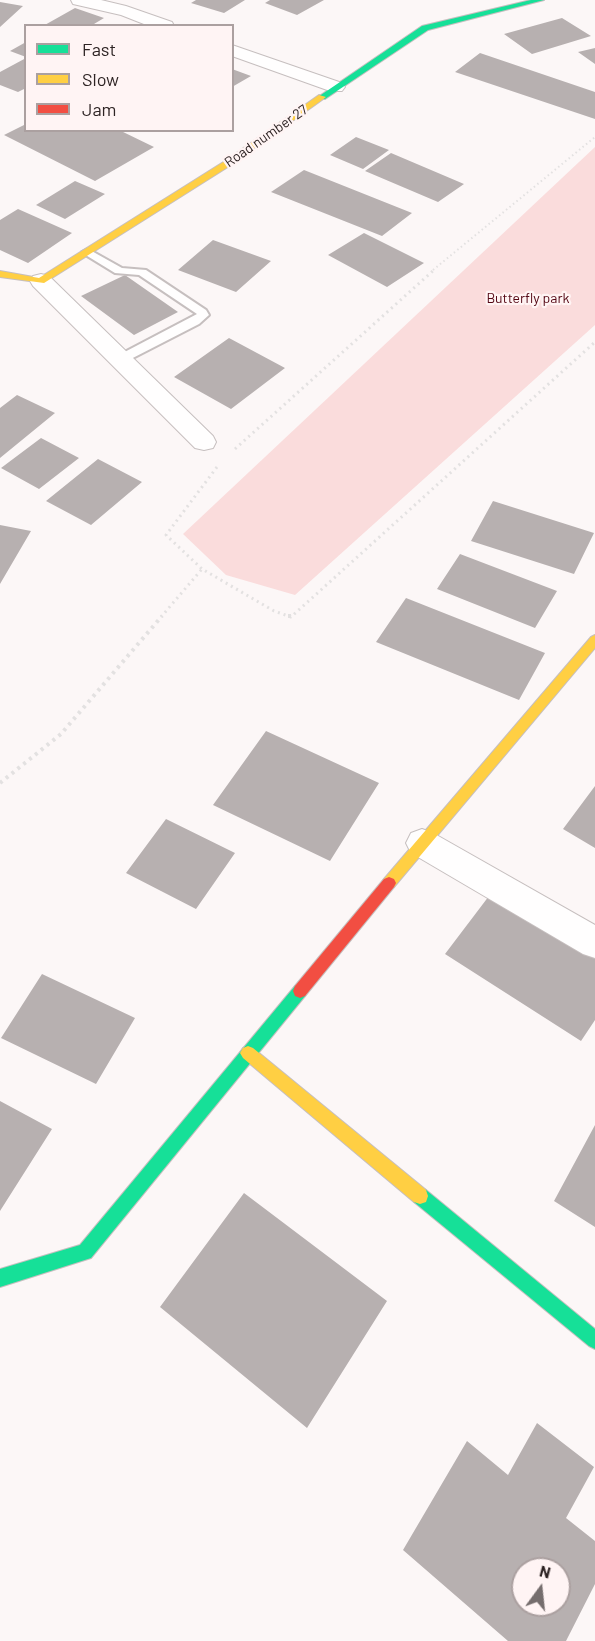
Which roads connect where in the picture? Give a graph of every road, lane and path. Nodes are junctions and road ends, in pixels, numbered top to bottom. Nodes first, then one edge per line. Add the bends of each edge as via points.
1 (79, 0) edge
2 (540, 0) edge
3 (161, 24) edge
4 (234, 51) edge
5 (336, 87) junction
6 (595, 137) edge
7 (88, 252) junction
8 (0, 274) edge
9 (41, 281) junction
10 (595, 342) edge
11 (121, 359) junction
12 (204, 442) dead end
13 (232, 451) dead end
14 (218, 467) dead end
15 (202, 569) junction
16 (595, 640) edge
17 (0, 783) edge
18 (422, 843) junction
19 (595, 943) edge
20 (248, 1053) junction
21 (0, 1278) edge
22 (595, 1340) edge

1 - 3 street
2 - 5 street, Road number 27 via 425,28
4 - 5 street
5 - 7 street, Road number 27 via 228,163
6 - 13 path via 421,280
7 - 9 street, Road number 27
7 - 11 lane via 119,271 142,272 202,312 195,321
8 - 9 street
9 - 11 street
10 - 15 path via 291,617
11 - 12 street
14 - 15 path via 166,535
15 - 17 path via 61,734
16 - 18 street
18 - 19 street
18 - 20 street
20 - 21 street via 85,1252
20 - 22 street

